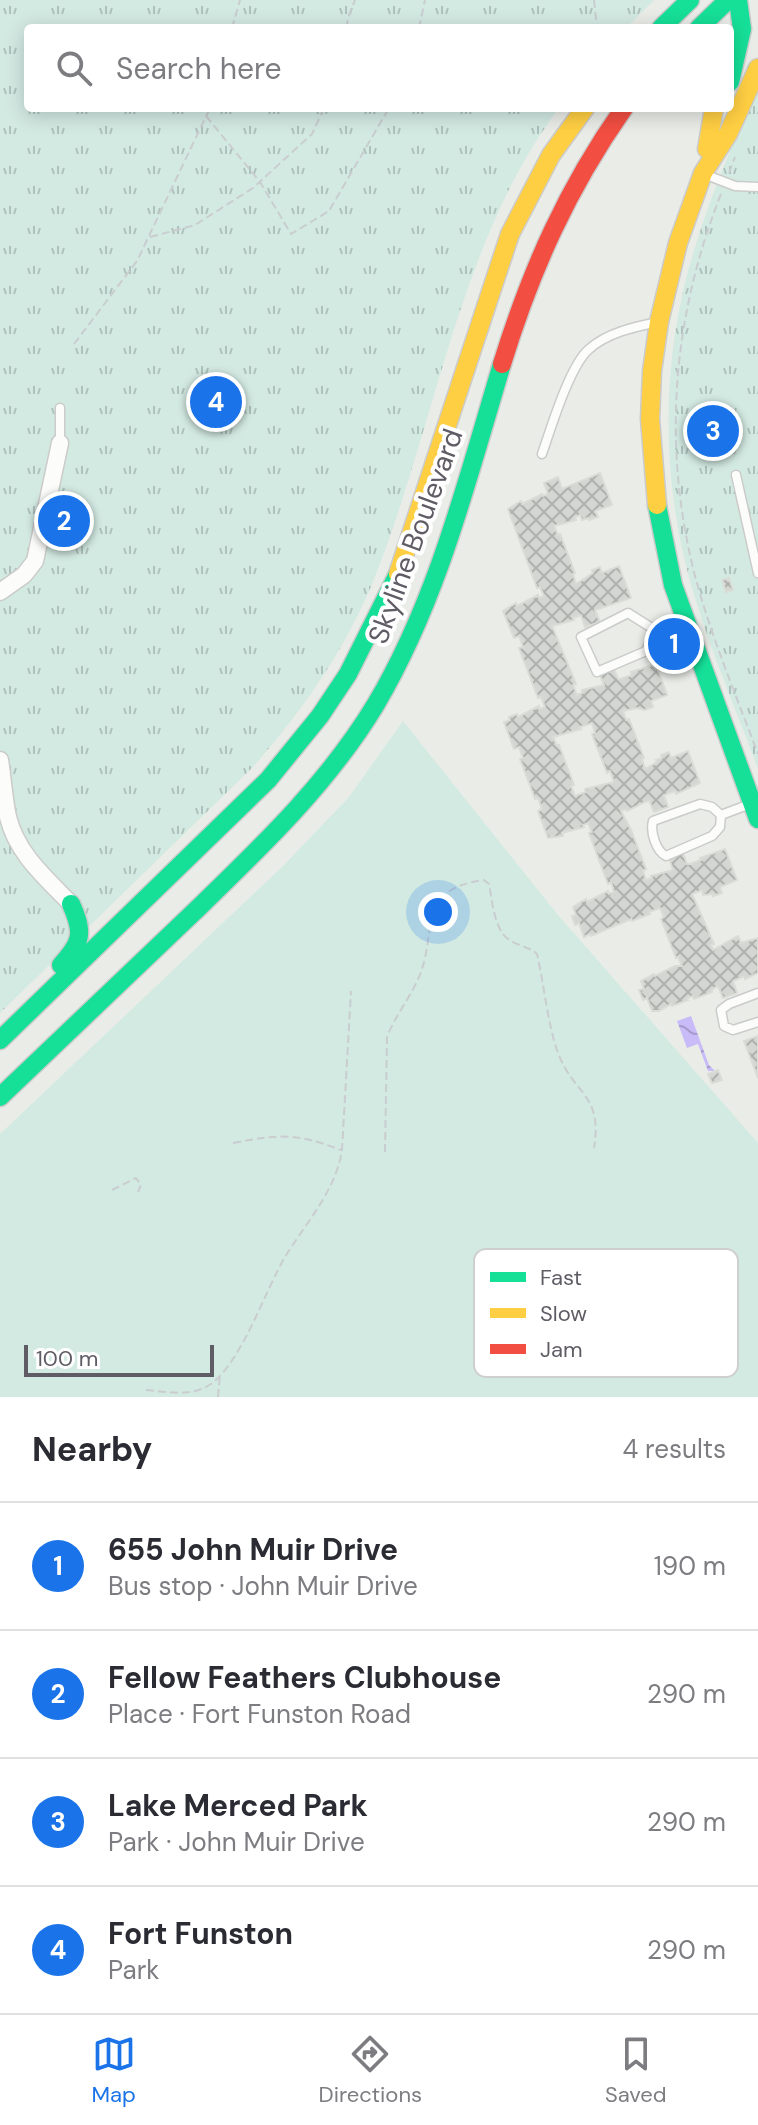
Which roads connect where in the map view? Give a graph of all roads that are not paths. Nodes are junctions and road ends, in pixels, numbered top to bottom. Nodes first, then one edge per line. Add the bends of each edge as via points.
1 (690, 0) edge
2 (728, 0) edge
3 (738, 0) edge
4 (665, 24) edge
5 (703, 24) edge
6 (734, 64) edge
7 (758, 69) edge
8 (582, 112) edge
9 (621, 112) edge
10 (628, 112) edge
11 (713, 112) edge
12 (720, 112) edge
13 (611, 127) junction
14 (707, 149) junction
15 (703, 173) junction
16 (758, 187) edge
17 (659, 322) junction
18 (60, 408) dead end
19 (60, 443) joint
20 (542, 454) dead end
21 (736, 475) dead end
22 (758, 573) edge
23 (0, 592) edge
24 (683, 617) junction
25 (655, 630) junction
26 (0, 760) edge
27 (755, 811) edge
28 (721, 815) junction
29 (168, 878) junction
30 (71, 904) junction
31 (758, 993) edge
32 (758, 1022) edge
33 (1, 1039) edge
34 (0, 1097) edge

1 - 4 main road
2 - 5 main road
3 - 6 main road via 742,6
7 - 15 main road
8 - 29 main road, Skyline Boulevard via 551,155 510,234 405,555 361,652 287,759
9 - 13 main road, Skyline Boulevard
10 - 13 main road
11 - 14 main road
12 - 14 main road
13 - 34 main road, Skyline Boulevard via 547,239 430,592 368,717 317,787 270,838
14 - 15 main road
15 - 16 lane
15 - 17 main road via 678,243
17 - 20 lane via 610,336 587,351
17 - 24 main road via 651,395 652,467 662,538
18 - 19 lane
19 - 23 street via 35,561
21 - 22 lane
24 - 25 lane
24 - 27 main road
25 - 25 lane via 628,613 581,637 597,672 646,651
26 - 30 street via 18,843
27 - 28 lane
28 - 28 lane via 700,804 653,821 660,853 666,856 712,836
29 - 30 main road via 102,915
29 - 33 main road, Skyline Boulevard
30 - 33 main road via 81,924 81,939
31 - 32 lane via 729,1004 720,1016 733,1030

